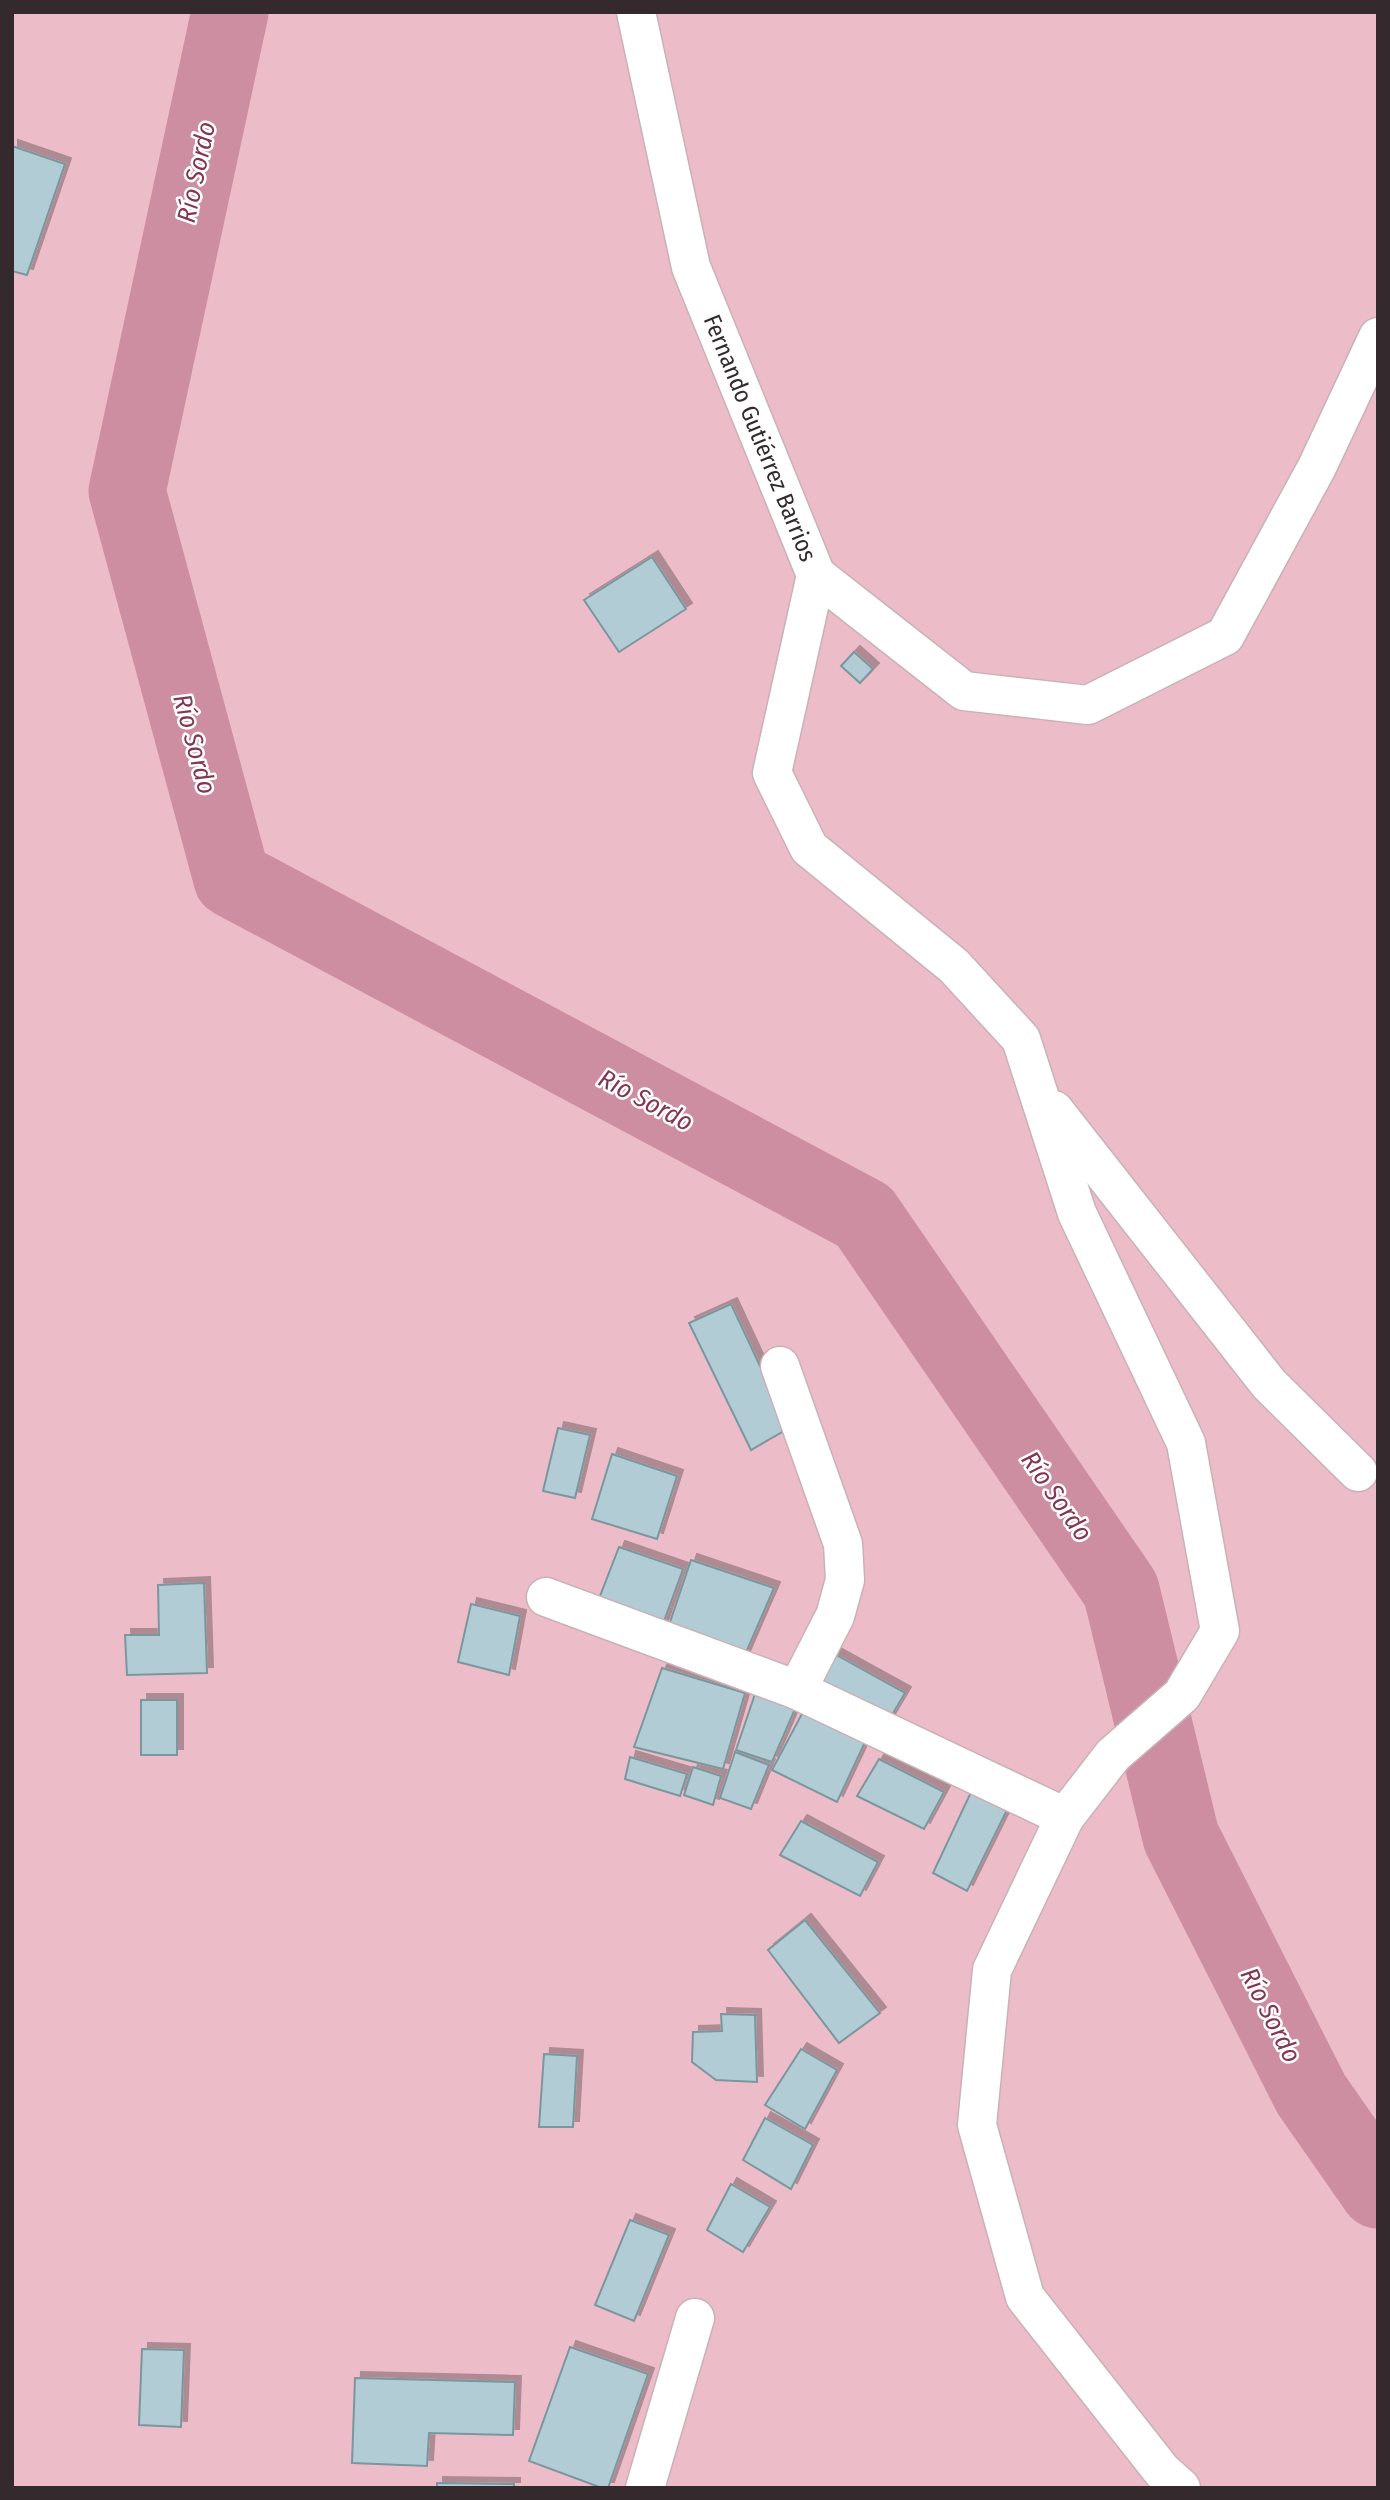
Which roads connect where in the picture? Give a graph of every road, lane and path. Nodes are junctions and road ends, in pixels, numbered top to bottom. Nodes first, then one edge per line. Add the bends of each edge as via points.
1 (636, 12) edge
2 (1378, 337) edge
3 (816, 575) junction
4 (1037, 1089) junction
5 (780, 1366) dead end
6 (1358, 1472) dead end
7 (545, 1597) dead end
8 (797, 1690) junction
9 (1065, 1817) junction
10 (695, 2318) dead end
11 (645, 2488) edge
12 (1181, 2488) edge

1 - 3 street, Fernando Gutiérrez Barrios via 691,267
2 - 3 street, Fernando Gutiérrez Barrios via 1317,467 1225,636 1088,705 964,691
3 - 4 street via 772,773 809,848 954,966 1021,1039
4 - 6 street via 1269,1384
4 - 9 street via 1077,1213 1186,1443 1220,1631 1182,1695 1113,1755
5 - 8 street via 843,1544 845,1580 835,1616
7 - 8 street
8 - 9 street
9 - 12 street via 992,1970 977,2124 1024,2297 1162,2471
10 - 11 street

